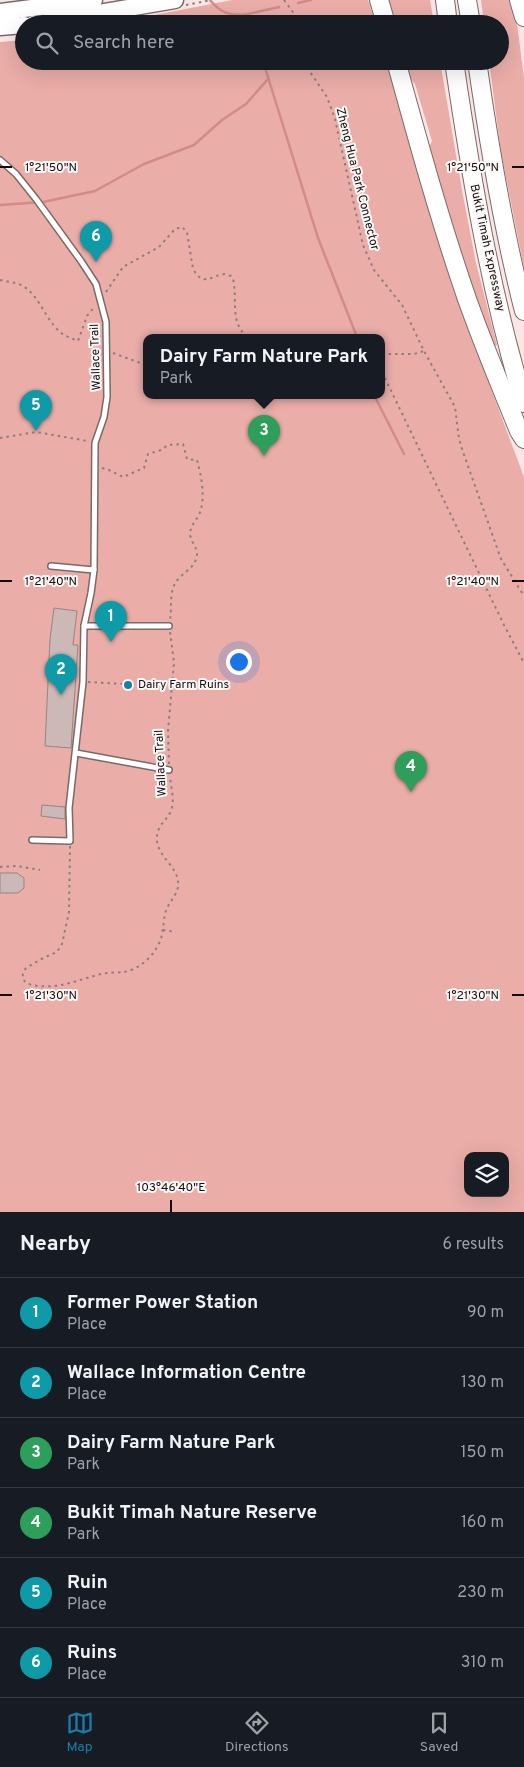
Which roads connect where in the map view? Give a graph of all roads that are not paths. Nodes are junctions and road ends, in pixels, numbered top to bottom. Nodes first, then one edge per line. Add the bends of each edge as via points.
1 (94, 0) edge
2 (379, 0) edge
3 (520, 0) edge
4 (180, 3) edge
5 (0, 12) edge
6 (97, 15) edge
7 (383, 15) edge
8 (524, 18) edge
9 (15, 26) edge
10 (0, 27) edge
11 (399, 70) edge
12 (455, 70) edge
13 (477, 70) edge
14 (0, 160) edge
15 (524, 311) edge
16 (524, 403) edge
17 (524, 439) edge
18 (51, 566) dead end
19 (94, 570) junction
20 (84, 626) junction
21 (169, 626) road end
22 (76, 753) junction
23 (169, 770) road end
24 (32, 840) dead end

1 - 5 main road
2 - 7 highway
3 - 8 highway
4 - 6 main road
9 - 10 main road
11 - 17 highway via 468,300
12 - 16 highway, Bukit Timah Expressway via 480,224
13 - 15 highway, Bukit Timah Expressway via 496,188
14 - 19 lane, Wallace Trail via 41,205 96,284 106,322 107,397 96,443
18 - 19 lane
19 - 20 lane, Wallace Trail
20 - 21 lane
20 - 22 lane, Wallace Trail via 83,682
22 - 23 lane
22 - 24 lane, Wallace Trail via 69,808 70,842

